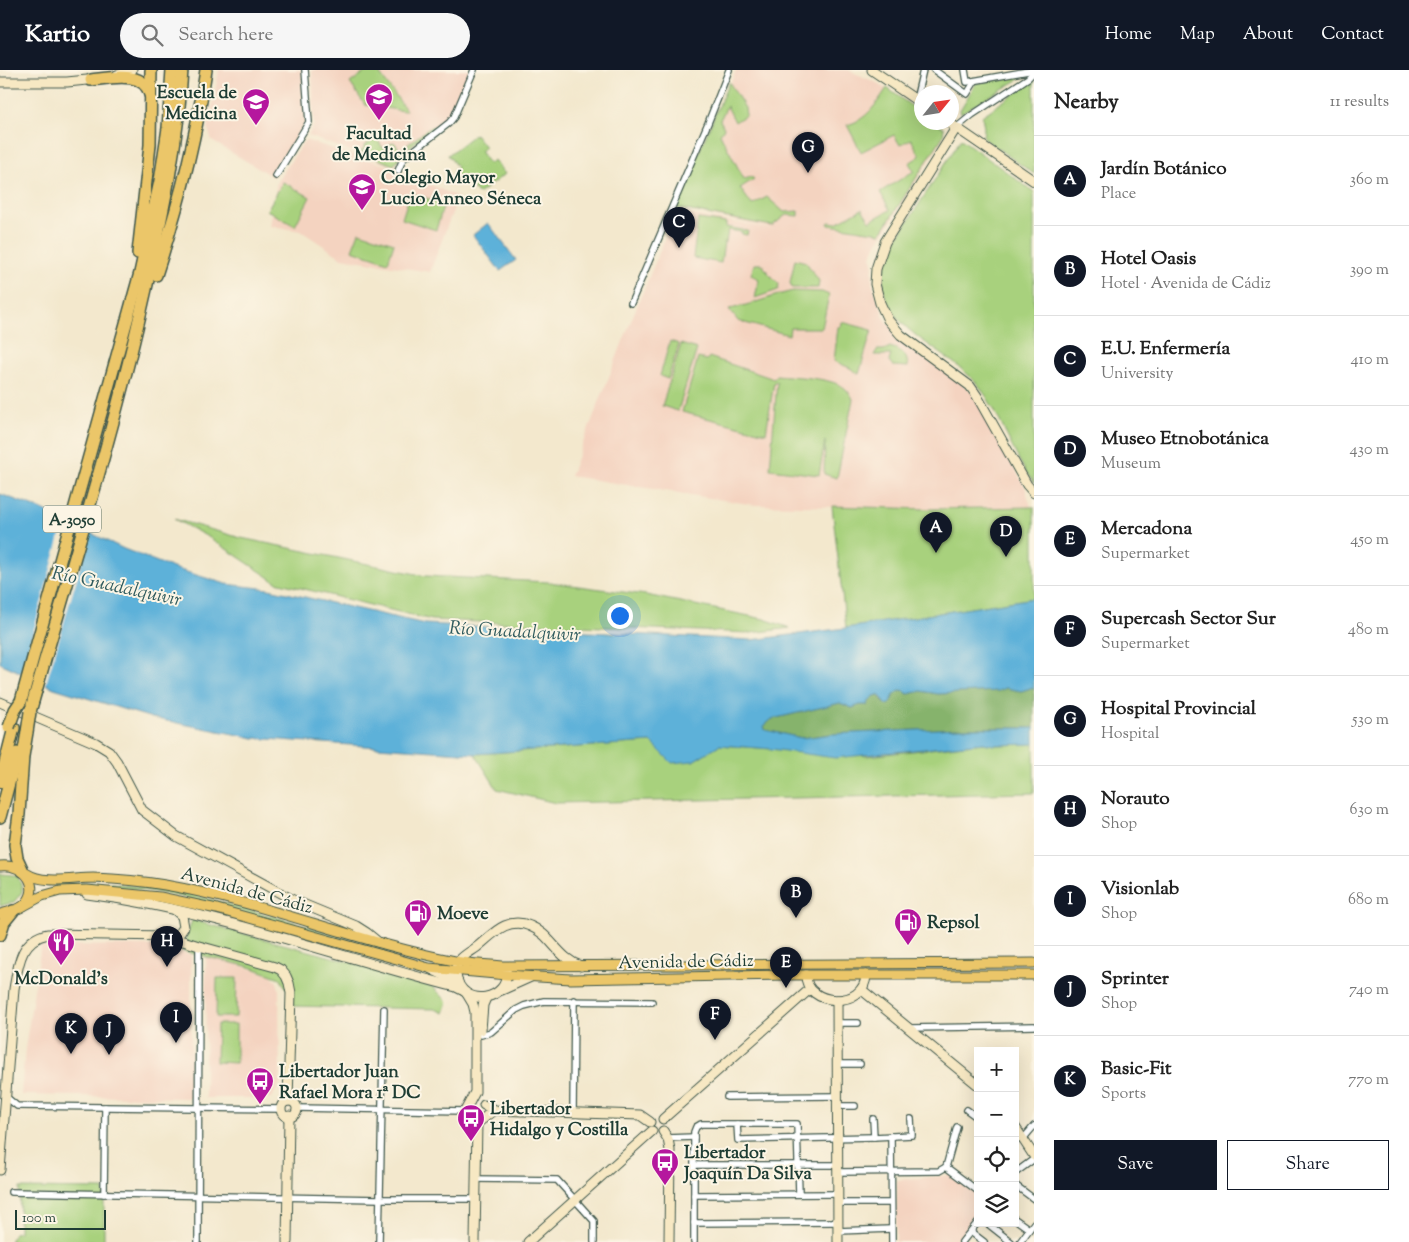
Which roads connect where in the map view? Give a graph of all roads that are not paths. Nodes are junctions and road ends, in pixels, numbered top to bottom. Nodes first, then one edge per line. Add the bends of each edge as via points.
1 (132, 70) edge
2 (151, 70) edge
3 (172, 70) edge
4 (182, 70) edge
5 (206, 70) edge
6 (306, 70) edge
7 (474, 70) edge
8 (729, 70) edge
9 (872, 70) edge
10 (923, 70) edge
11 (934, 70) edge
12 (965, 70) edge
13 (1034, 71) edge
14 (91, 80) junction
15 (975, 81) junction
16 (0, 82) edge
17 (921, 85) edge
18 (150, 96) junction
19 (914, 99) edge
20 (959, 122) edge
21 (949, 130) edge
22 (959, 130) edge
23 (398, 171) dead end
24 (276, 176) dead end
25 (1034, 181) edge
26 (132, 299) junction
27 (631, 303) dead end
28 (142, 310) junction
29 (1034, 493) edge
30 (0, 702) edge
31 (18, 730) junction
32 (0, 750) edge
33 (0, 782) edge
34 (0, 817) edge
35 (0, 866) edge
36 (24, 872) junction
37 (60, 891) junction
38 (170, 908) junction
39 (17, 909) junction
40 (0, 914) edge
41 (202, 915) junction
42 (0, 935) edge
43 (184, 935) junction
44 (378, 942) junction
45 (308, 945) junction
46 (348, 946) junction
47 (202, 947) junction
48 (1034, 963) edge
49 (851, 965) junction
50 (866, 965) junction
51 (457, 966) junction
52 (586, 967) junction
53 (429, 968) junction
54 (505, 971) junction
55 (806, 975) junction
56 (866, 975) junction
57 (1034, 975) edge
58 (533, 977) junction
59 (462, 988) junction
60 (810, 989) junction
61 (862, 990) junction
62 (499, 991) junction
63 (486, 998) junction
64 (574, 1000) junction
65 (837, 1000) junction
66 (652, 1002) dead end
67 (384, 1009) dead end
68 (837, 1023) junction
69 (858, 1023) dead end
70 (1034, 1026) edge
71 (908, 1028) junction
72 (481, 1035) junction
73 (837, 1064) junction
74 (860, 1064) dead end
75 (974, 1082) edge
76 (5, 1096) junction
77 (727, 1097) dead end
78 (288, 1101) junction
79 (837, 1101) junction
80 (483, 1104) junction
81 (855, 1106) dead end
82 (105, 1107) junction
83 (468, 1107) junction
84 (199, 1108) junction
85 (297, 1108) junction
86 (281, 1109) junction
87 (382, 1110) junction
88 (495, 1110) junction
89 (967, 1110) dead end
90 (573, 1113) junction
91 (486, 1115) junction
92 (974, 1115) edge
93 (289, 1116) junction
94 (663, 1119) junction
95 (911, 1119) dead end
96 (873, 1120) dead end
97 (476, 1122) junction
98 (737, 1124) junction
99 (651, 1126) junction
100 (957, 1126) dead end
101 (1034, 1126) edge
102 (665, 1134) junction
103 (891, 1136) junction
104 (694, 1137) junction
105 (874, 1137) junction
106 (797, 1138) junction
107 (838, 1139) junction
108 (1019, 1139) edge
109 (1034, 1158) edge
110 (694, 1165) junction
111 (798, 1165) junction
112 (946, 1167) junction
113 (838, 1169) junction
114 (1019, 1169) edge
115 (0, 1170) edge
116 (891, 1171) junction
117 (475, 1179) junction
118 (974, 1188) edge
119 (1019, 1188) edge
120 (11, 1192) dead end
121 (104, 1194) junction
122 (799, 1194) junction
123 (694, 1195) junction
124 (198, 1196) junction
125 (287, 1198) junction
126 (838, 1198) junction
127 (379, 1199) junction
128 (474, 1199) junction
129 (1034, 1199) edge
130 (575, 1200) junction
131 (891, 1203) junction
132 (1019, 1222) edge
133 (1034, 1222) edge
134 (694, 1223) junction
135 (838, 1226) junction
136 (974, 1227) edge
137 (992, 1227) edge
138 (891, 1230) junction
139 (1029, 1230) junction
140 (970, 1232) junction
141 (198, 1242) edge
142 (287, 1242) edge
143 (379, 1242) edge
144 (474, 1242) edge
145 (528, 1242) edge
146 (594, 1242) edge
147 (668, 1242) edge
148 (694, 1242) edge
149 (838, 1242) edge
150 (892, 1242) edge
151 (962, 1242) edge
152 (984, 1242) edge
153 (1011, 1242) edge
154 (1020, 1242) edge

1 - 14 street
2 - 18 highway
3 - 26 highway, A-3050 via 160,180
4 - 28 highway, A-3050 via 170,179
5 - 28 highway via 182,192
6 - 24 street via 309,122
7 - 23 street via 454,117 403,159
8 - 27 street
9 - 19 street
10 - 17 street
11 - 15 street via 967,94
12 - 15 street via 967,82
13 - 15 street
13 - 20 street
14 - 16 street
14 - 18 highway via 136,78 145,83
18 - 26 highway via 150,145
21 - 29 street via 885,242 876,268 875,284 888,320 901,334 961,378 977,396
22 - 25 street
26 - 31 highway, A-3050, bridge via 21,701
28 - 31 highway, A-3050, bridge via 30,712
30 - 44 street via 109,751 138,805 183,841 304,905 356,926
31 - 32 highway
31 - 33 highway
31 - 34 highway
31 - 36 highway via 23,756 15,845
35 - 36 main road, Avenida de Cádiz via 11,866
36 - 39 main road via 30,883 30,894
36 - 44 main road, Avenida de Cádiz via 42,879 126,880 200,892
37 - 38 street, Avenida de Cádiz
37 - 39 main road, Avenida de Cádiz
37 - 46 main road, Avenida de Cádiz via 118,892 174,899
38 - 41 street, Avenida de Cádiz
38 - 43 street via 182,916
39 - 40 main road, Avenida de Cádiz
39 - 42 highway via 6,920
41 - 43 street via 193,919
41 - 45 street, Avenida de Cádiz
43 - 47 street
43 - 76 street via 48,934 28,944 18,966 14,990
44 - 51 main road, Avenida de Cádiz
45 - 46 street, Avenida de Cádiz
45 - 59 street, Avenida de Cádiz
46 - 53 main road, Avenida de Cádiz
47 - 78 street via 269,964 281,970 290,983
47 - 84 street
48 - 50 main road, Avenida de Cádiz
49 - 50 main road, Avenida de Cádiz
49 - 52 main road, Avenida de Cádiz
49 - 55 main road via 839,970 811,970
50 - 56 main road
51 - 52 street, Avenida de Cádiz via 497,929 515,923 536,929 565,958
51 - 53 main road, Avenida de Cádiz
51 - 54 main road, Avenida de Cádiz
51 - 59 street
52 - 54 main road, Avenida de Cádiz
53 - 59 street, Avenida de Cádiz
54 - 58 main road, Avenida de Cádiz
54 - 62 street via 505,983
55 - 56 main road, Avenida de Cádiz
55 - 58 main road, Avenida de Cádiz
55 - 60 street
56 - 57 main road, Avenida de Cádiz
56 - 61 street
58 - 62 street
59 - 63 street via 478,998
59 - 83 street via 475,1012 475,1092
60 - 65 street
60 - 94 street
61 - 65 street
61 - 71 street
62 - 63 street
63 - 72 street
64 - 66 street
64 - 72 street via 544,1001 524,1006 509,1014 491,1032
64 - 90 street
65 - 68 street
67 - 87 street
68 - 69 street
68 - 73 street
70 - 71 street
71 - 75 street
72 - 80 street via 478,1087
73 - 74 street
73 - 79 street
76 - 82 street via 16,1106
76 - 115 street
77 - 79 street
78 - 85 street
78 - 86 street
79 - 81 street
79 - 107 street
80 - 83 street via 476,1101
80 - 88 street
80 - 91 street
82 - 84 street
82 - 121 street
83 - 87 street
83 - 97 street via 467,1118
84 - 86 street
84 - 124 street
85 - 87 street
85 - 93 street via 294,1115
86 - 93 street
87 - 127 street
88 - 90 street
88 - 91 street
89 - 92 street
90 - 99 street via 640,1115
91 - 97 street
93 - 125 street
94 - 99 street via 656,1117
94 - 102 street
95 - 103 street via 912,1135
96 - 105 street
97 - 117 street
98 - 104 street via 701,1124 696,1128
98 - 106 street via 797,1124
98 - 106 street via 738,1140
99 - 102 street via 656,1133
99 - 130 street
100 - 112 street
101 - 108 street
102 - 104 street
102 - 147 street via 670,1150
103 - 105 street
103 - 116 street
104 - 110 street
105 - 107 street
106 - 107 street
106 - 111 street
107 - 113 street
108 - 109 street
109 - 114 street
110 - 111 street
110 - 123 street
111 - 113 street
111 - 122 street
112 - 116 street via 939,1171
112 - 118 street
113 - 116 street
113 - 126 street
116 - 131 street
117 - 128 street
117 - 130 street via 557,1180
119 - 129 street
120 - 121 street
121 - 124 street
122 - 123 street
122 - 126 street
123 - 134 street
124 - 125 street
124 - 141 street
125 - 127 street
125 - 142 street
126 - 131 street
126 - 135 street
127 - 128 street
127 - 143 street
128 - 144 street
130 - 145 street
130 - 146 street via 594,1221
131 - 138 street
132 - 139 street
133 - 139 street
134 - 135 street
134 - 148 street
135 - 138 street
135 - 149 street
136 - 140 street
137 - 153 street
138 - 150 street
139 - 154 street
140 - 151 street
140 - 152 street

